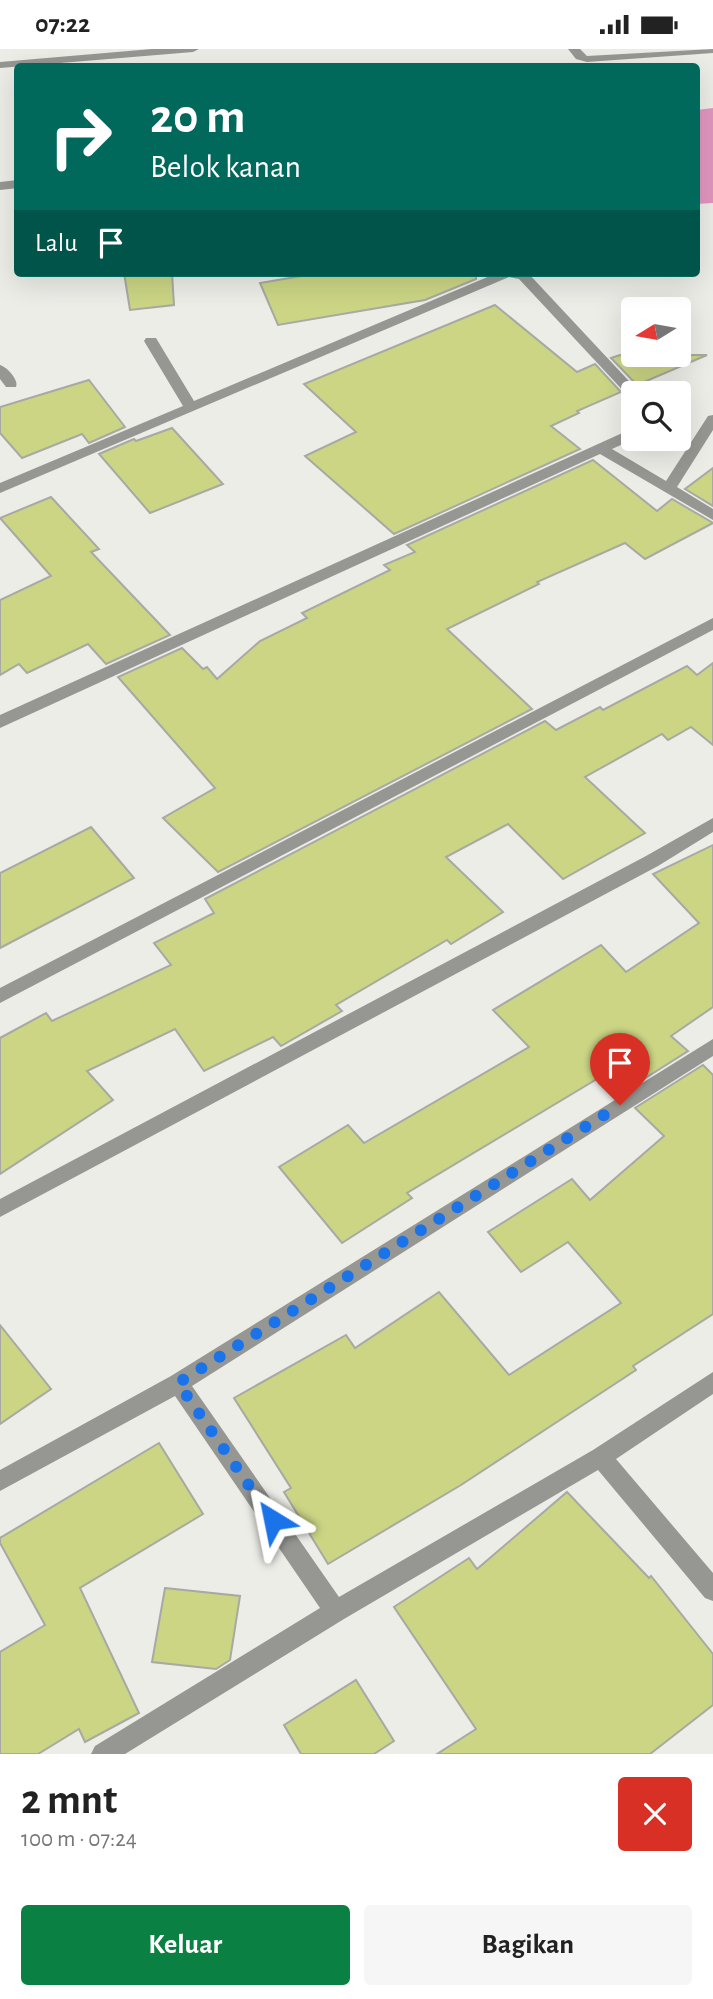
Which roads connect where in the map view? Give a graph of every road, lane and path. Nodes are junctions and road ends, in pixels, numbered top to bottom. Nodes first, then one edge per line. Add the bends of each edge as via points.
1 (193, 49) edge
2 (574, 49) edge
3 (713, 50) edge
4 (24, 63) edge
5 (499, 277) edge
6 (524, 277) edge
7 (151, 341) dead end
8 (0, 369) edge
9 (622, 381) edge
10 (11, 384) dead end
11 (191, 408) junction
12 (713, 419) edge
13 (621, 439) edge
14 (600, 448) junction
15 (0, 488) edge
16 (668, 489) junction
17 (713, 515) edge
18 (713, 622) edge
19 (0, 722) edge
20 (713, 824) edge
21 (0, 996) edge
22 (713, 1047) edge
23 (0, 1209) edge
24 (713, 1382) edge
25 (178, 1383) junction
26 (601, 1457) junction
27 (0, 1481) edge
28 (713, 1590) edge
29 (336, 1611) junction
30 (103, 1754) edge

1 - 4 street
2 - 3 street via 587,59
5 - 11 street
6 - 9 street
7 - 11 street
8 - 10 street
11 - 15 street
12 - 16 street
13 - 14 street
14 - 16 street
14 - 19 street
16 - 17 street
18 - 21 street
20 - 23 street via 652,862
22 - 25 street
24 - 26 street
25 - 27 street
25 - 29 street
26 - 28 street
26 - 29 street
29 - 30 street

